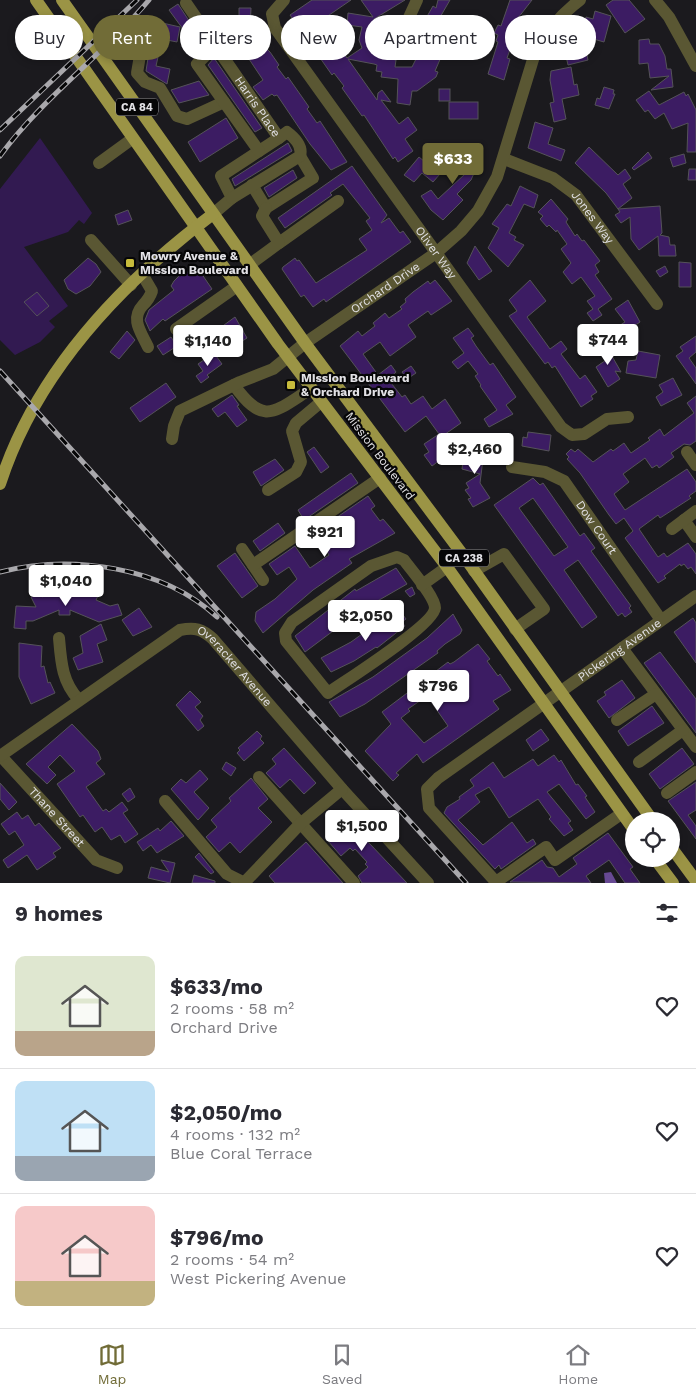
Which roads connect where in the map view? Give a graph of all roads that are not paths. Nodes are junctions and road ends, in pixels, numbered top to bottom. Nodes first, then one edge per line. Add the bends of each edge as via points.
1 (36, 0) edge
2 (62, 0) edge
3 (284, 0) edge
4 (418, 0) edge
5 (580, 0) edge
6 (655, 0) edge
7 (186, 3) dead end
8 (194, 15) edge
9 (411, 15) edge
10 (140, 60) edge
11 (201, 60) edge
12 (225, 60) edge
13 (696, 66) edge
14 (224, 102) junction
15 (279, 138) junction
16 (132, 139) junction
17 (259, 151) junction
18 (300, 156) junction
19 (504, 159) junction
20 (99, 163) dead end
21 (252, 185) junction
22 (232, 198) junction
23 (338, 201) dead end
24 (266, 208) junction
25 (213, 214) junction
26 (195, 227) junction
27 (91, 240) dead end
28 (279, 243) junction
29 (436, 253) junction
30 (249, 265) junction
31 (142, 274) junction
32 (131, 285) junction
33 (237, 286) junction
34 (657, 304) dead end
35 (176, 329) dead end
36 (305, 344) junction
37 (148, 347) dead end
38 (71, 350) junction
39 (287, 356) junction
40 (234, 385) junction
41 (312, 388) junction
42 (322, 402) junction
43 (628, 417) dead end
44 (172, 439) dead end
45 (687, 452) dead end
46 (0, 463) edge
47 (696, 465) edge
48 (512, 467) dead end
49 (380, 478) junction
50 (0, 484) edge
51 (268, 490) dead end
52 (696, 511) edge
53 (684, 520) junction
54 (672, 529) dead end
55 (696, 537) edge
56 (242, 549) dead end
57 (254, 565) junction
58 (447, 567) junction
59 (474, 571) junction
60 (263, 580) dead end
61 (422, 585) junction
62 (696, 596) edge
63 (661, 620) junction
64 (515, 629) junction
65 (59, 638) dead end
66 (622, 648) junction
67 (561, 693) junction
68 (656, 694) junction
69 (79, 700) junction
70 (544, 705) junction
71 (616, 720) dead end
72 (683, 730) junction
73 (696, 747) edge
74 (0, 756) edge
75 (639, 762) dead end
76 (696, 772) edge
77 (259, 777) dead end
78 (342, 789) junction
79 (667, 793) dead end
80 (164, 801) dead end
81 (647, 812) edge
82 (621, 814) junction
83 (625, 819) edge
84 (300, 824) junction
85 (680, 859) edge
86 (661, 867) edge
87 (117, 868) dead end
88 (249, 881) edge
89 (696, 881) edge
90 (354, 883) edge
91 (428, 883) edge
92 (673, 883) edge

1 - 16 main road, Mission Boulevard / CA 84
2 - 25 main road, Mission Boulevard / CA 84
3 - 29 street, Oliver Way via 272,14 275,28
4 - 9 street
5 - 19 street, Orchard Drive via 554,23 535,53
6 - 13 street
7 - 8 street, Harris Place
10 - 14 street via 138,72 145,82 160,88 177,116 187,119
11 - 14 street via 197,64
12 - 15 street, Harris Place
14 - 17 street
15 - 17 street, Harris Place
15 - 18 street via 287,132 294,138 300,148
16 - 20 street
16 - 26 main road, Mission Boulevard / CA 84
17 - 22 street, Harris Place via 221,176
18 - 21 street
18 - 24 street via 313,178
19 - 29 street, Orchard Drive via 478,212
19 - 34 street, Jones Way via 553,178 576,195
21 - 22 street
21 - 24 street
22 - 25 street
23 - 28 street
24 - 28 street via 262,216
25 - 26 main road
25 - 30 main road, Mission Boulevard / CA 238
26 - 31 main road
26 - 33 main road, Mission Boulevard / CA 238
27 - 32 street
28 - 30 street
29 - 36 street, Orchard Drive
29 - 43 street, Oliver Way via 561,427 572,435 584,434 607,419
30 - 36 main road, Mission Boulevard / CA 238
31 - 32 main road
31 - 37 street via 152,291 138,311 136,321
32 - 38 main road
33 - 35 street
33 - 39 main road, Mission Boulevard / CA 238
36 - 39 street, Orchard Drive
36 - 59 main road, Mission Boulevard / CA 238
38 - 46 main road via 31,399
38 - 50 main road via 26,418
39 - 40 street, Orchard Drive via 273,369
39 - 41 main road, Mission Boulevard / CA 238
40 - 41 street via 248,404 268,412 281,408
40 - 44 street, Orchard Drive via 180,411
41 - 42 main road, Mission Boulevard / CA 238
42 - 49 main road, Mission Boulevard / CA 238
42 - 51 street via 296,423 292,431 300,457 296,472
45 - 47 street
48 - 63 street, Dow Court via 545,472 564,481
49 - 57 street
49 - 58 main road, Mission Boulevard / CA 238
52 - 53 street
53 - 54 street
53 - 55 street
56 - 57 street
57 - 60 street
58 - 61 street
58 - 70 main road, Mission Boulevard / CA 238
59 - 64 main road, Mission Boulevard / CA 238
59 - 64 street via 504,554 544,609
61 - 61 street via 433,600 435,610 430,618 328,693 286,641 285,634 292,622 371,566 397,557 404,560
62 - 63 street, Pickering Avenue
63 - 66 street, Pickering Avenue
64 - 67 main road, Mission Boulevard / CA 238
65 - 69 street via 66,683
66 - 67 street, Pickering Avenue
66 - 68 street
67 - 70 street, Pickering Avenue
67 - 81 main road, Mission Boulevard / CA 238
68 - 71 street
68 - 72 street
69 - 74 street, Overacker Avenue
69 - 78 street, Overacker Avenue via 180,630 203,630
70 - 82 main road, Mission Boulevard / CA 238
70 - 82 street, Pickering Avenue via 438,778 427,789 428,808 496,882 546,847 555,860
72 - 73 street
72 - 75 street
74 - 87 street, Thane Street via 96,860
76 - 79 street
77 - 84 street
78 - 84 street
78 - 91 street, Overacker Avenue
80 - 88 street via 227,874
82 - 83 main road, Mission Boulevard / CA 238
84 - 88 street
84 - 90 street
85 - 89 main road
86 - 92 main road

